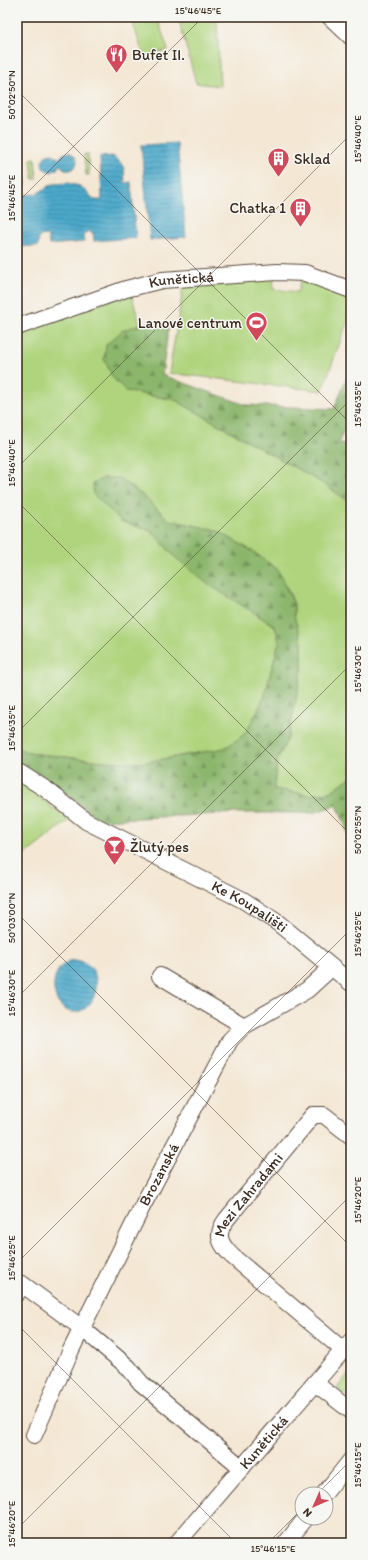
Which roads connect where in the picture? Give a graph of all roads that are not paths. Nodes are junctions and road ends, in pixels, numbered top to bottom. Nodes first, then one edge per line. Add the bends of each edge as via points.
1 (330, 17) edge
2 (351, 37) edge
3 (351, 290) edge
4 (17, 327) edge
5 (17, 771) edge
6 (331, 968) junction
7 (160, 976) dead end
8 (351, 983) edge
9 (244, 1026) junction
10 (351, 1136) edge
11 (20, 1289) edge
12 (83, 1329) junction
13 (347, 1345) edge
14 (315, 1382) junction
15 (351, 1411) edge
16 (34, 1435) dead end
17 (351, 1460) edge
18 (242, 1468) junction
19 (330, 1486) edge
20 (300, 1526) edge
21 (177, 1543) edge
22 (286, 1543) edge

1 - 2 street
3 - 4 street, Kunětická via 313,275 294,272 162,280 126,289
5 - 6 street, Ke Koupališti via 47,790 86,821 243,900 278,923
6 - 8 street, Ke Koupališti
6 - 9 street, Brozanská via 307,990
7 - 9 street
9 - 12 street, Brozanská via 223,1051 144,1203
10 - 13 street, Mezi Zahradami via 324,1115 313,1115 226,1220 219,1233 220,1242 232,1256
11 - 12 street
12 - 16 street, Brozanská via 71,1350
12 - 18 street via 128,1367 141,1383
13 - 14 street, Kunětická
14 - 15 street
14 - 18 street, Kunětická
17 - 19 street
18 - 21 street, Kunětická
20 - 22 street

